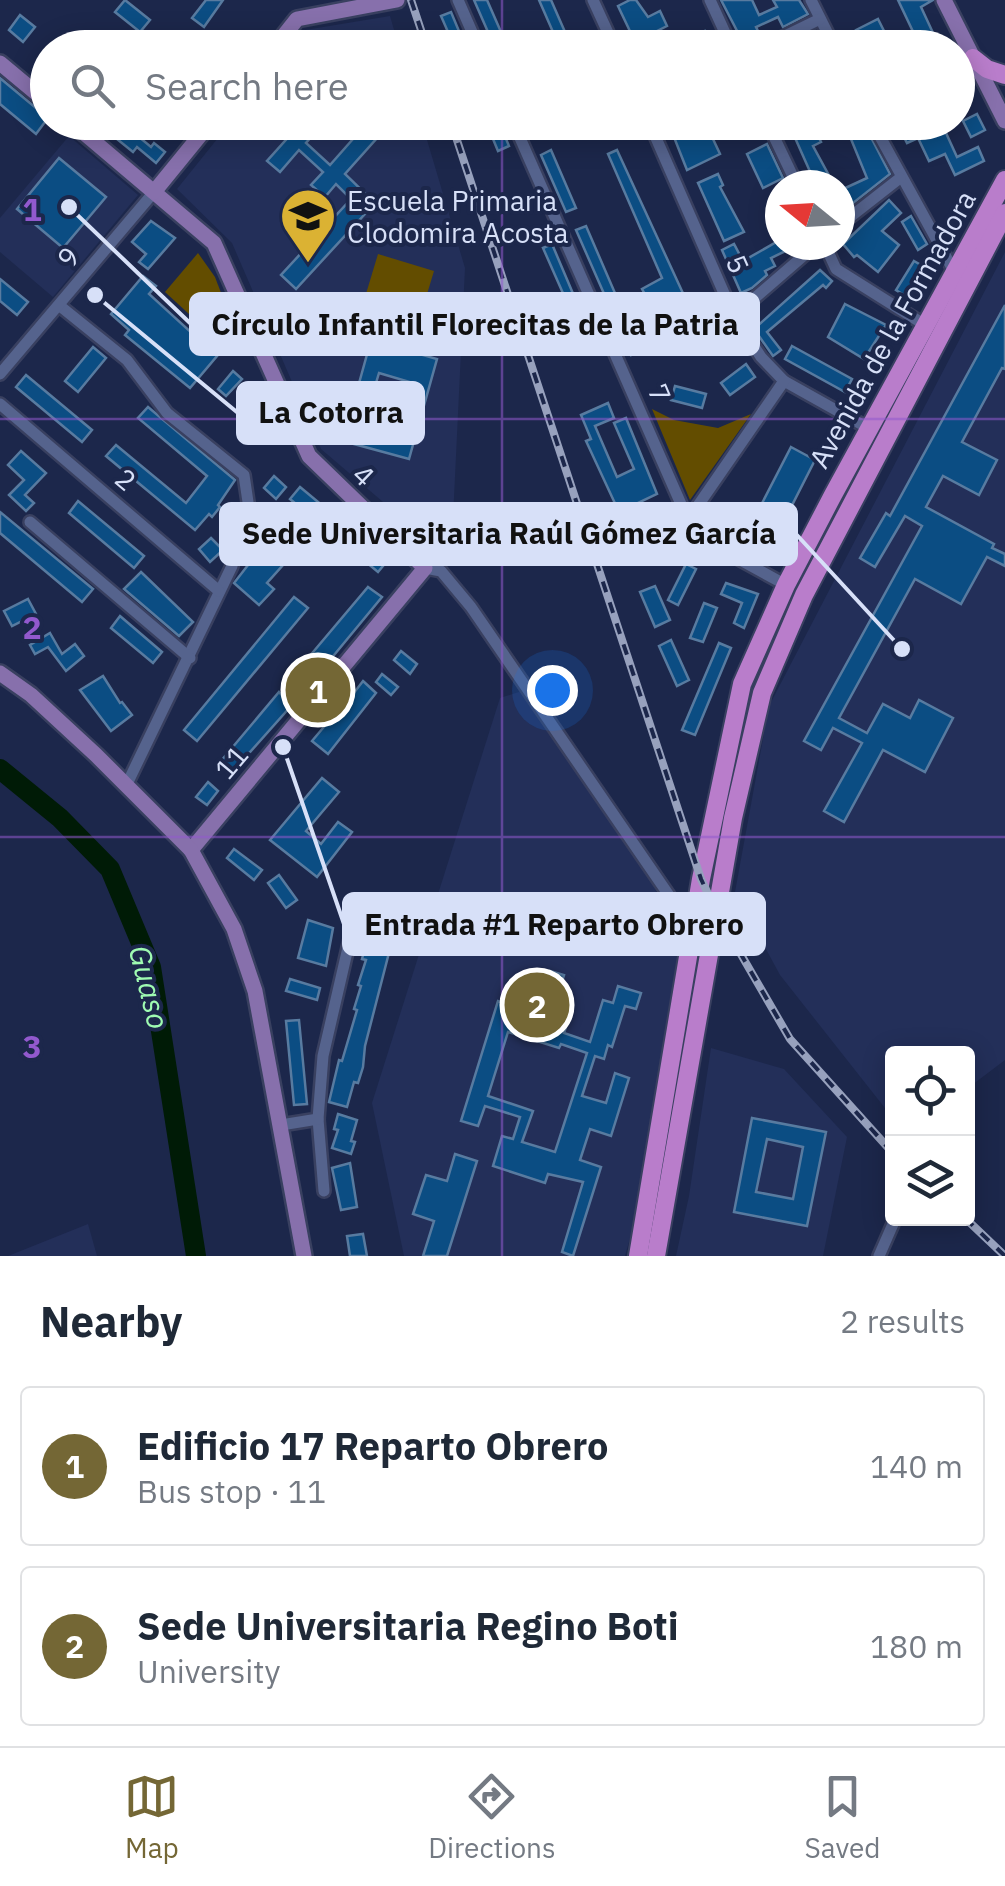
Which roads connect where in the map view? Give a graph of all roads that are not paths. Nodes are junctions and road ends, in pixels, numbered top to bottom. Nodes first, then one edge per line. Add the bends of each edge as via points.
1 (396, 0) edge
2 (458, 0) edge
3 (593, 0) edge
4 (710, 0) edge
5 (811, 0) edge
6 (944, 0) edge
7 (344, 4) edge
8 (820, 18) junction
9 (288, 30) edge
10 (471, 30) edge
11 (607, 30) edge
12 (724, 30) edge
13 (796, 30) edge
14 (826, 30) edge
15 (959, 30) edge
16 (975, 59) edge
17 (975, 62) edge
18 (0, 63) edge
19 (1005, 75) edge
20 (985, 85) junction
21 (30, 88) edge
22 (1005, 96) edge
23 (1005, 121) edge
24 (92, 140) edge
25 (196, 140) edge
26 (521, 140) edge
27 (657, 140) edge
28 (776, 140) edge
29 (881, 140) edge
30 (789, 170) edge
31 (900, 178) junction
32 (1005, 180) edge
33 (154, 192) junction
34 (1005, 213) edge
35 (855, 214) edge
36 (799, 260) edge
37 (832, 260) edge
38 (961, 278) junction
39 (60, 306) junction
40 (734, 316) junction
41 (925, 325) junction
42 (0, 374) edge
43 (784, 381) junction
44 (0, 404) edge
45 (868, 428) junction
46 (688, 520) junction
47 (30, 522) dead end
48 (623, 557) dead end
49 (425, 568) junction
50 (786, 585) junction
51 (220, 592) junction
52 (190, 658) junction
53 (0, 673) edge
54 (126, 786) junction
55 (191, 850) junction
56 (356, 913) dead end
57 (693, 932) junction
58 (710, 955) junction
59 (318, 1120) junction
60 (281, 1125) junction
61 (324, 1191) dead end
62 (892, 1226) edge
63 (304, 1256) edge
64 (638, 1256) edge
65 (656, 1256) edge
66 (878, 1256) edge

1 - 7 street
2 - 10 street
3 - 11 street
4 - 12 street
5 - 8 street
6 - 15 street
7 - 9 street via 297,19
8 - 13 street
8 - 14 street
16 - 19 main road
17 - 20 street
18 - 21 street
20 - 22 street
20 - 23 street
24 - 33 street, 4
25 - 33 street, 9
26 - 46 street, 7
27 - 40 street, 5
28 - 30 street
29 - 31 street
31 - 35 street
31 - 38 street
32 - 38 main road, Avenida de la Formadora
33 - 39 street, 9
33 - 49 street, 4 via 214,243 309,456
34 - 38 main road, Avenida de la Formadora
36 - 40 street
37 - 41 street
38 - 41 main road, Avenida de la Formadora
38 - 58 main road, Avenida de la Formadora via 762,693 732,818
39 - 42 street, 9
39 - 51 street via 126,360 167,413 244,475 243,528
40 - 43 street, 5
41 - 45 main road, Avenida de la Formadora
43 - 45 street, 5
43 - 46 street
44 - 51 street, 2
45 - 50 main road, Avenida de la Formadora
46 - 48 street
46 - 50 street, 7 via 702,539
47 - 52 street
49 - 55 street, 11
49 - 57 street, 4 via 441,571 471,607
50 - 57 main road, Avenida de la Formadora via 731,723
51 - 52 street
52 - 54 street
53 - 54 street
54 - 55 street
55 - 60 street via 234,929 255,991
56 - 59 street via 322,1056
57 - 58 street, 4
57 - 64 main road, Avenida de la Formadora
58 - 65 main road, Avenida de la Formadora
59 - 60 street
59 - 61 street
60 - 63 street
62 - 66 street

